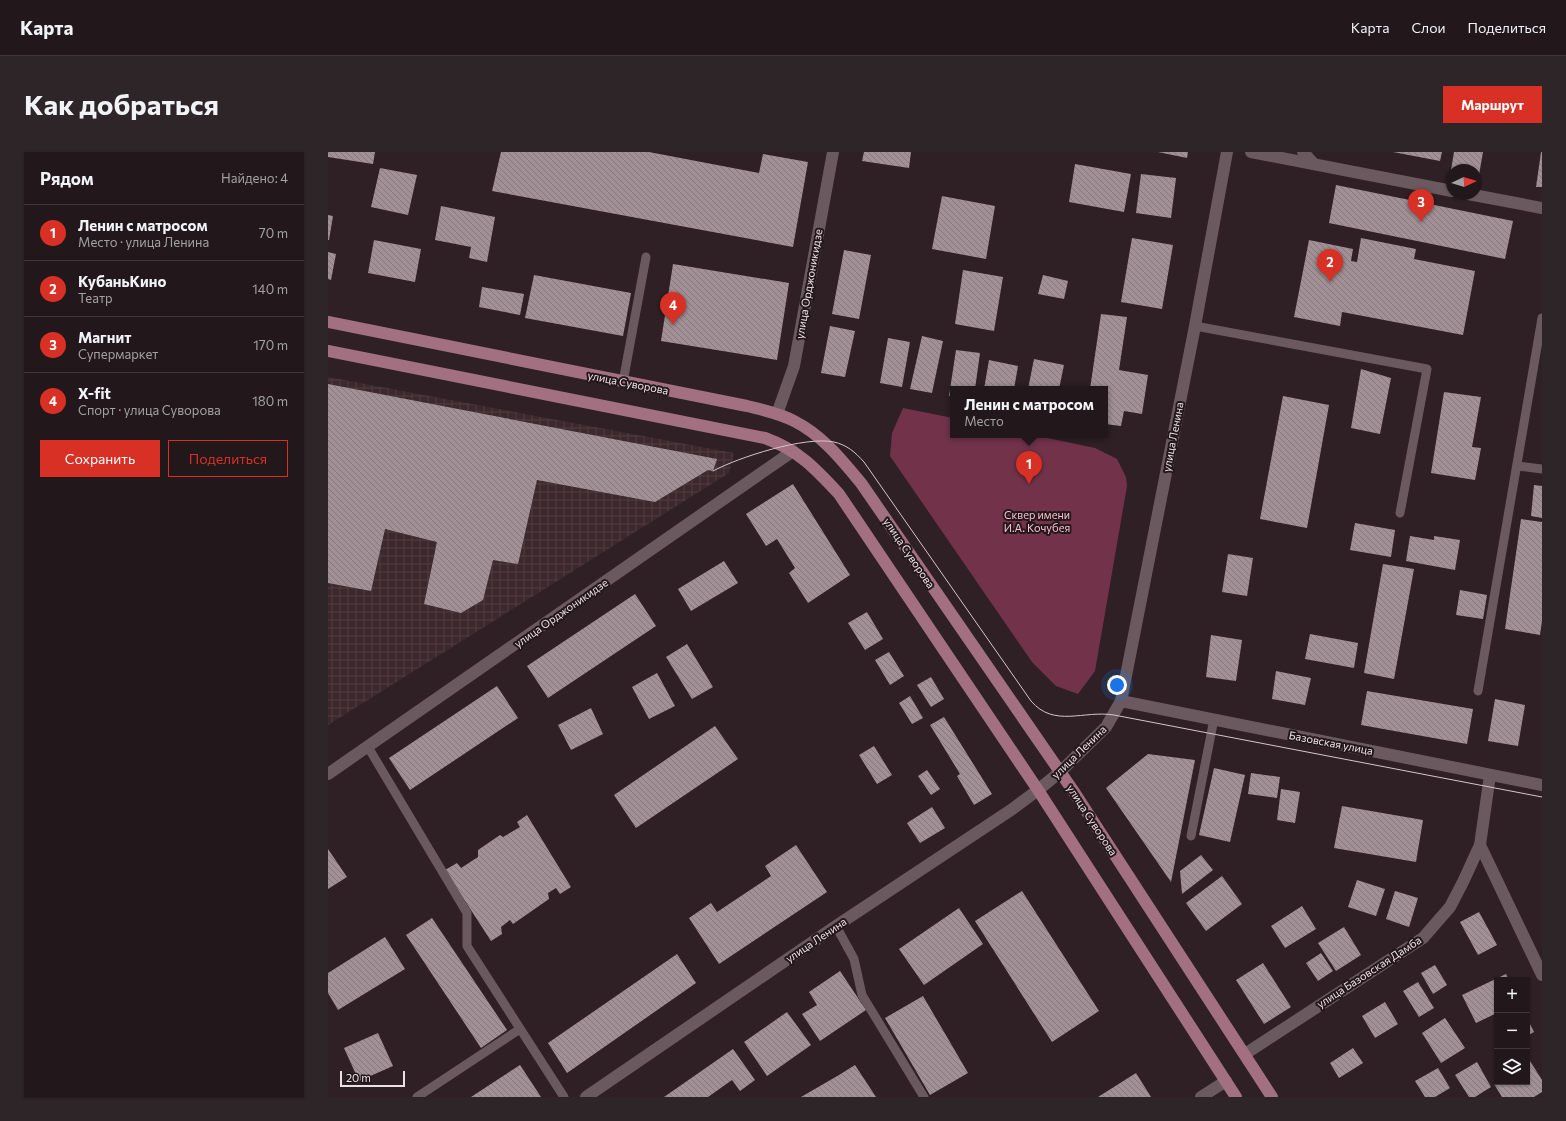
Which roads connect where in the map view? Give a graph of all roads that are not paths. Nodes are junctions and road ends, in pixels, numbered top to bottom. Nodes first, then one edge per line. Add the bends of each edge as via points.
1 (833, 152) edge
2 (1227, 152) edge
3 (1251, 152) edge
4 (1303, 152) edge
5 (1314, 164) junction
6 (1446, 190) edge
7 (1482, 197) edge
8 (1542, 208) edge
9 (646, 257) dead end
10 (1542, 318) edge
11 (328, 322) edge
12 (1195, 326) junction
13 (328, 351) edge
14 (623, 382) junction
15 (776, 414) junction
16 (793, 451) junction
17 (1517, 466) junction
18 (1542, 469) edge
19 (1400, 513) dead end
20 (1478, 692) dead end
21 (1121, 701) junction
22 (1214, 719) junction
23 (368, 747) junction
24 (1060, 772) junction
25 (328, 774) edge
26 (1490, 775) junction
27 (1542, 785) edge
28 (1038, 790) junction
29 (1191, 836) dead end
30 (1480, 845) junction
31 (836, 926) junction
32 (1542, 975) edge
33 (520, 1028) junction
34 (1245, 1054) junction
35 (1226, 1081) junction
36 (417, 1097) edge
37 (564, 1097) edge
38 (586, 1097) edge
39 (924, 1097) edge
40 (1201, 1097) edge
41 (1236, 1097) edge
42 (1272, 1097) edge

1 - 15 street, улица Орджоникидзе via 794,366
2 - 12 street, улица Ленина
3 - 5 street
4 - 5 street
5 - 6 street
7 - 8 street
9 - 14 lane
10 - 17 lane
11 - 14 main road, улица Суворова
12 - 19 lane via 1427,369
12 - 21 street, улица Ленина
13 - 16 main road via 765,438
14 - 15 main road, улица Суворова
15 - 24 main road, улица Суворова via 794,421 824,441 861,483
16 - 23 street, улица Орджоникидзе
16 - 28 main road via 813,466 839,494
17 - 18 lane
17 - 20 lane
21 - 22 street, Базовская улица
21 - 24 street, улица Ленина via 1106,727
22 - 26 street, Базовская улица
22 - 29 lane
23 - 25 street, улица Орджоникидзе
23 - 33 lane via 467,912 467,946
24 - 28 street, улица Ленина
24 - 34 main road, улица Суворова
26 - 27 street, Базовская улица
26 - 30 street, улица Базовская Дамба
28 - 31 street, улица Ленина
28 - 35 main road
30 - 32 street
30 - 34 street, улица Базовская Дамба via 1450,907 1423,938
31 - 38 street, улица Ленина
31 - 39 lane via 854,959 862,995
33 - 36 lane
33 - 37 lane
34 - 42 main road, улица Суворова
35 - 40 street
35 - 41 main road

